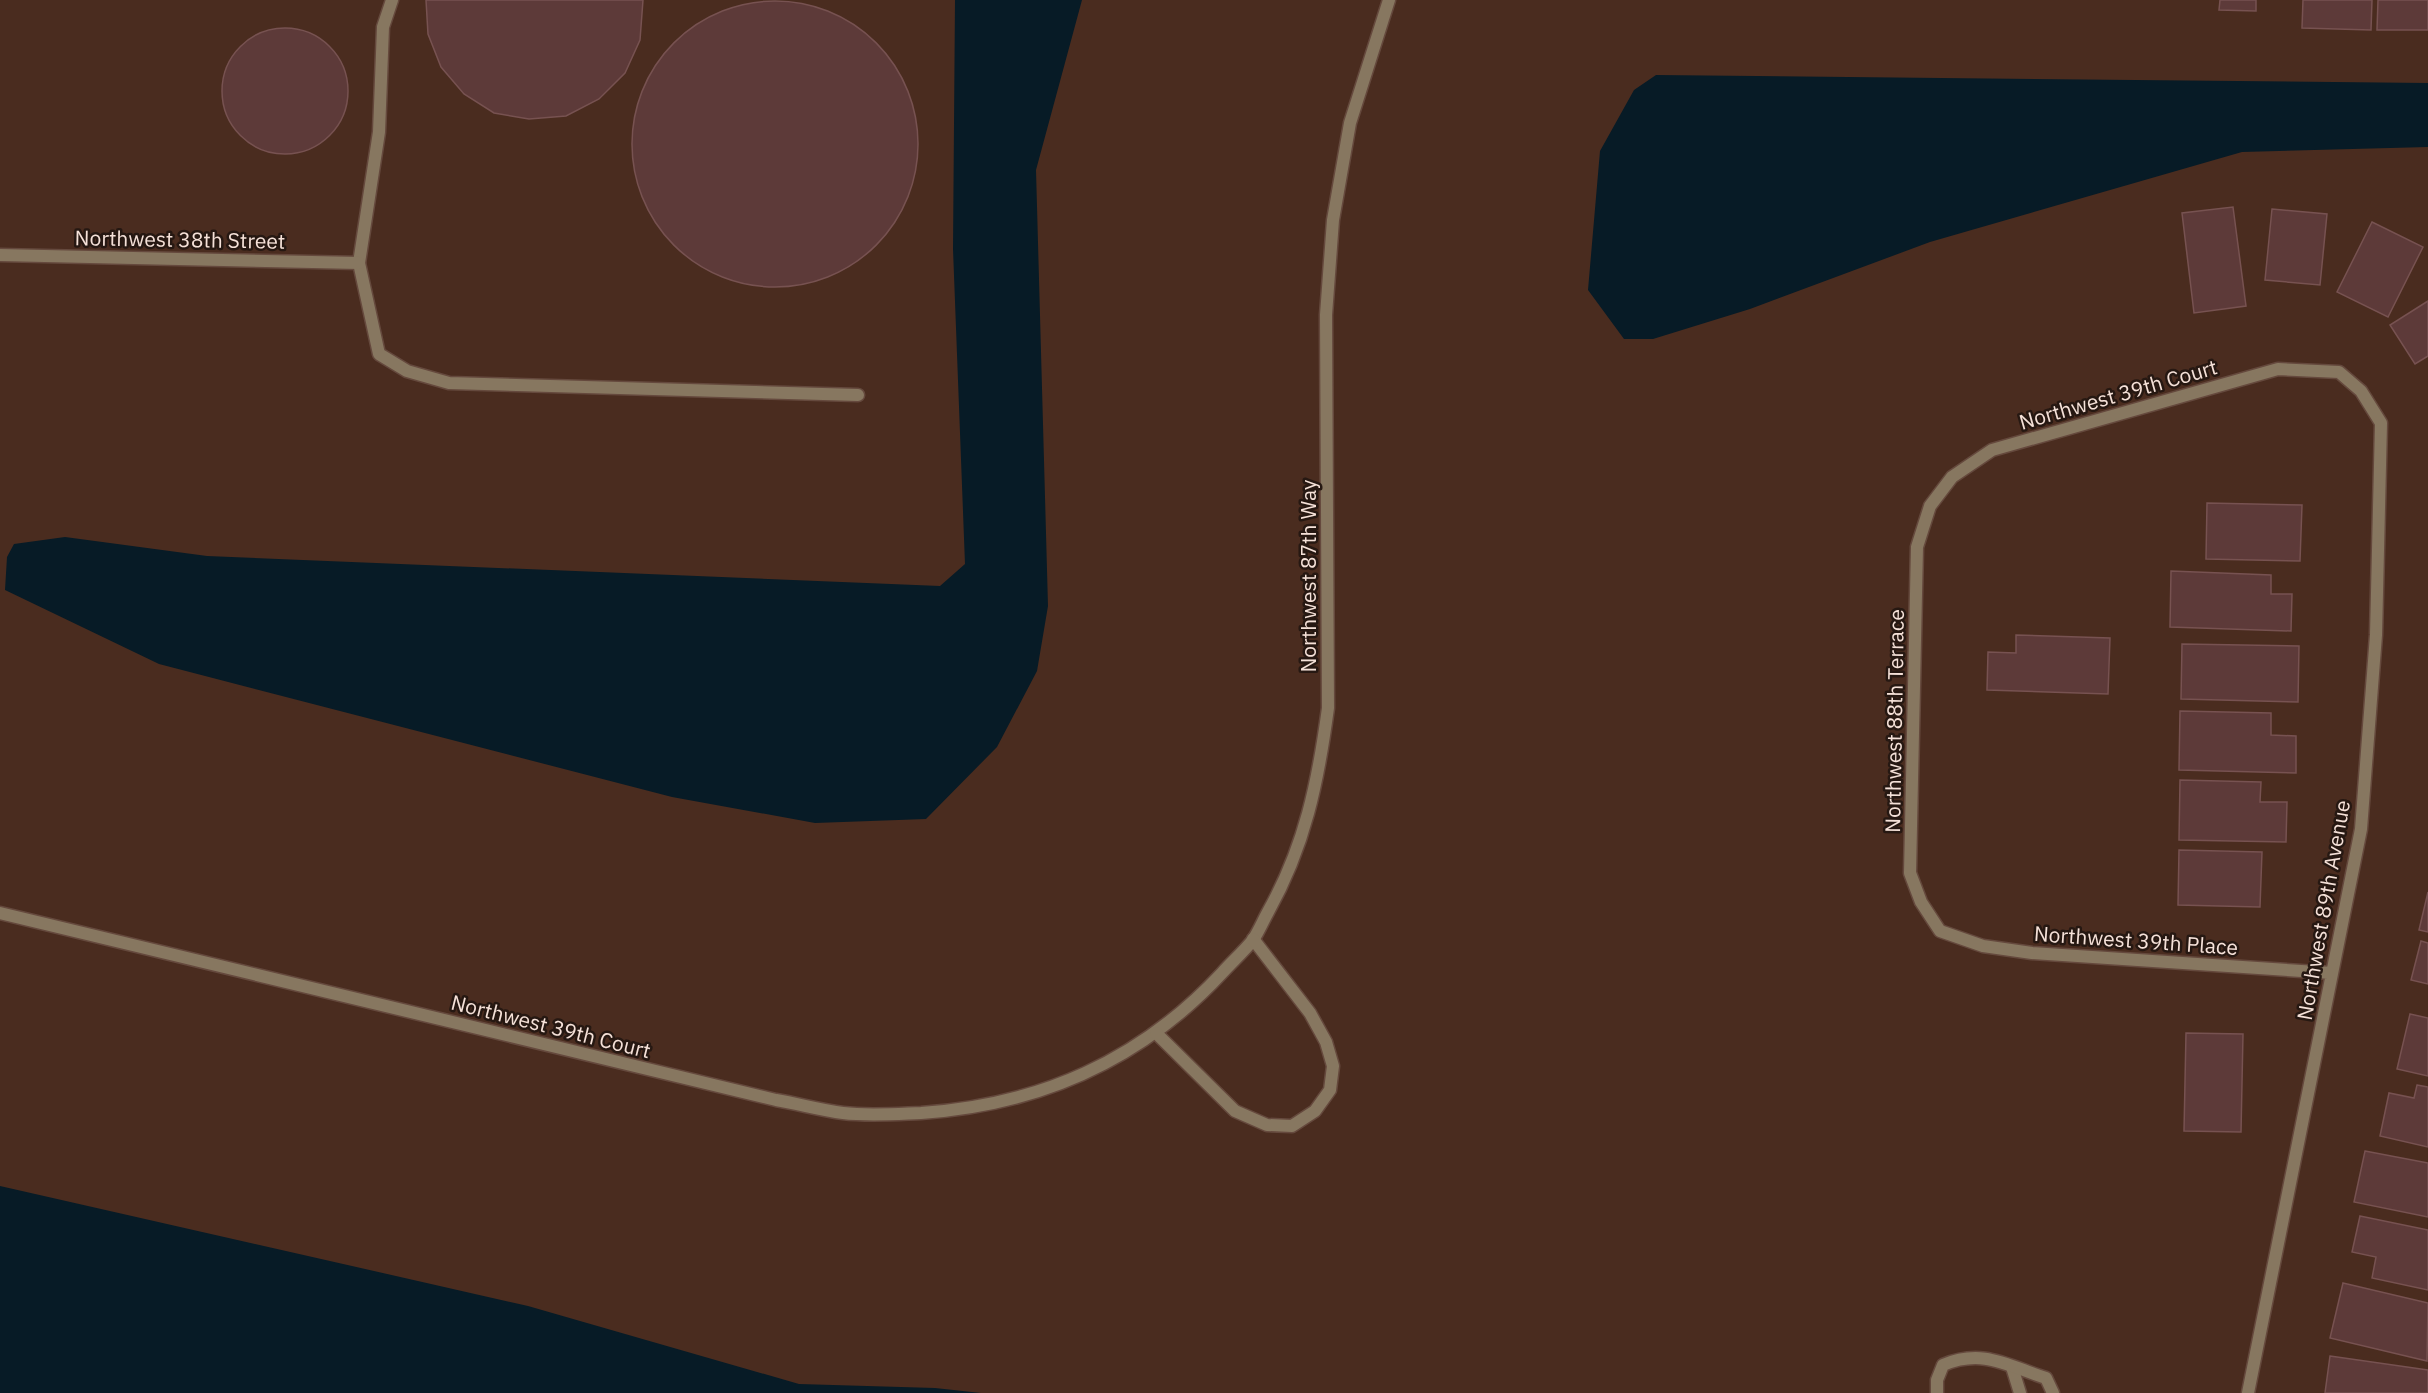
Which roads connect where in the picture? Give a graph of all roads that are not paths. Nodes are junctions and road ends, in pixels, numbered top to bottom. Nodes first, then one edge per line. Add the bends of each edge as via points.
1 (392, 0) edge
2 (1389, 0) edge
3 (0, 255) edge
4 (359, 263) junction
5 (2339, 372) joint
6 (858, 395) dead end
7 (1930, 506) joint
8 (0, 913) edge
9 (1940, 931) joint
10 (1253, 939) junction
11 (2332, 973) junction
12 (1156, 1033) junction
13 (1095, 1070) joint
14 (2012, 1367) junction
15 (1937, 1393) edge
16 (2020, 1393) edge
17 (2053, 1393) edge
18 (2248, 1393) edge

1 - 4 street via 383,27 379,132
2 - 10 street, Northwest 87th Way via 1350,123 1333,219 1326,315 1328,708 1320,771 1303,835 1278,895
3 - 4 street, Northwest 38th Street
4 - 6 street via 379,354 407,371 449,383
5 - 7 street, Northwest 39th Court via 2278,369 1992,450 1952,477
5 - 11 street, Northwest 89th Avenue via 2361,391 2381,423 2376,635 2361,829
7 - 9 street, Northwest 88th Terrace via 1917,547 1910,873
8 - 13 street, Northwest 39th Court via 776,1100 845,1113 961,1110 1026,1095
9 - 11 street, Northwest 39th Place via 1983,946 2032,953
10 - 12 street, Northwest 87th Way via 1207,988
10 - 12 street via 1300,998 1326,1042 1333,1066 1330,1090 1315,1111 1292,1126 1267,1125 1235,1111
11 - 18 street, Northwest 89th Avenue
12 - 13 street, Northwest 87th Way
14 - 15 street via 1990,1358 1958,1359 1943,1365
14 - 16 street
14 - 17 street via 2046,1378

